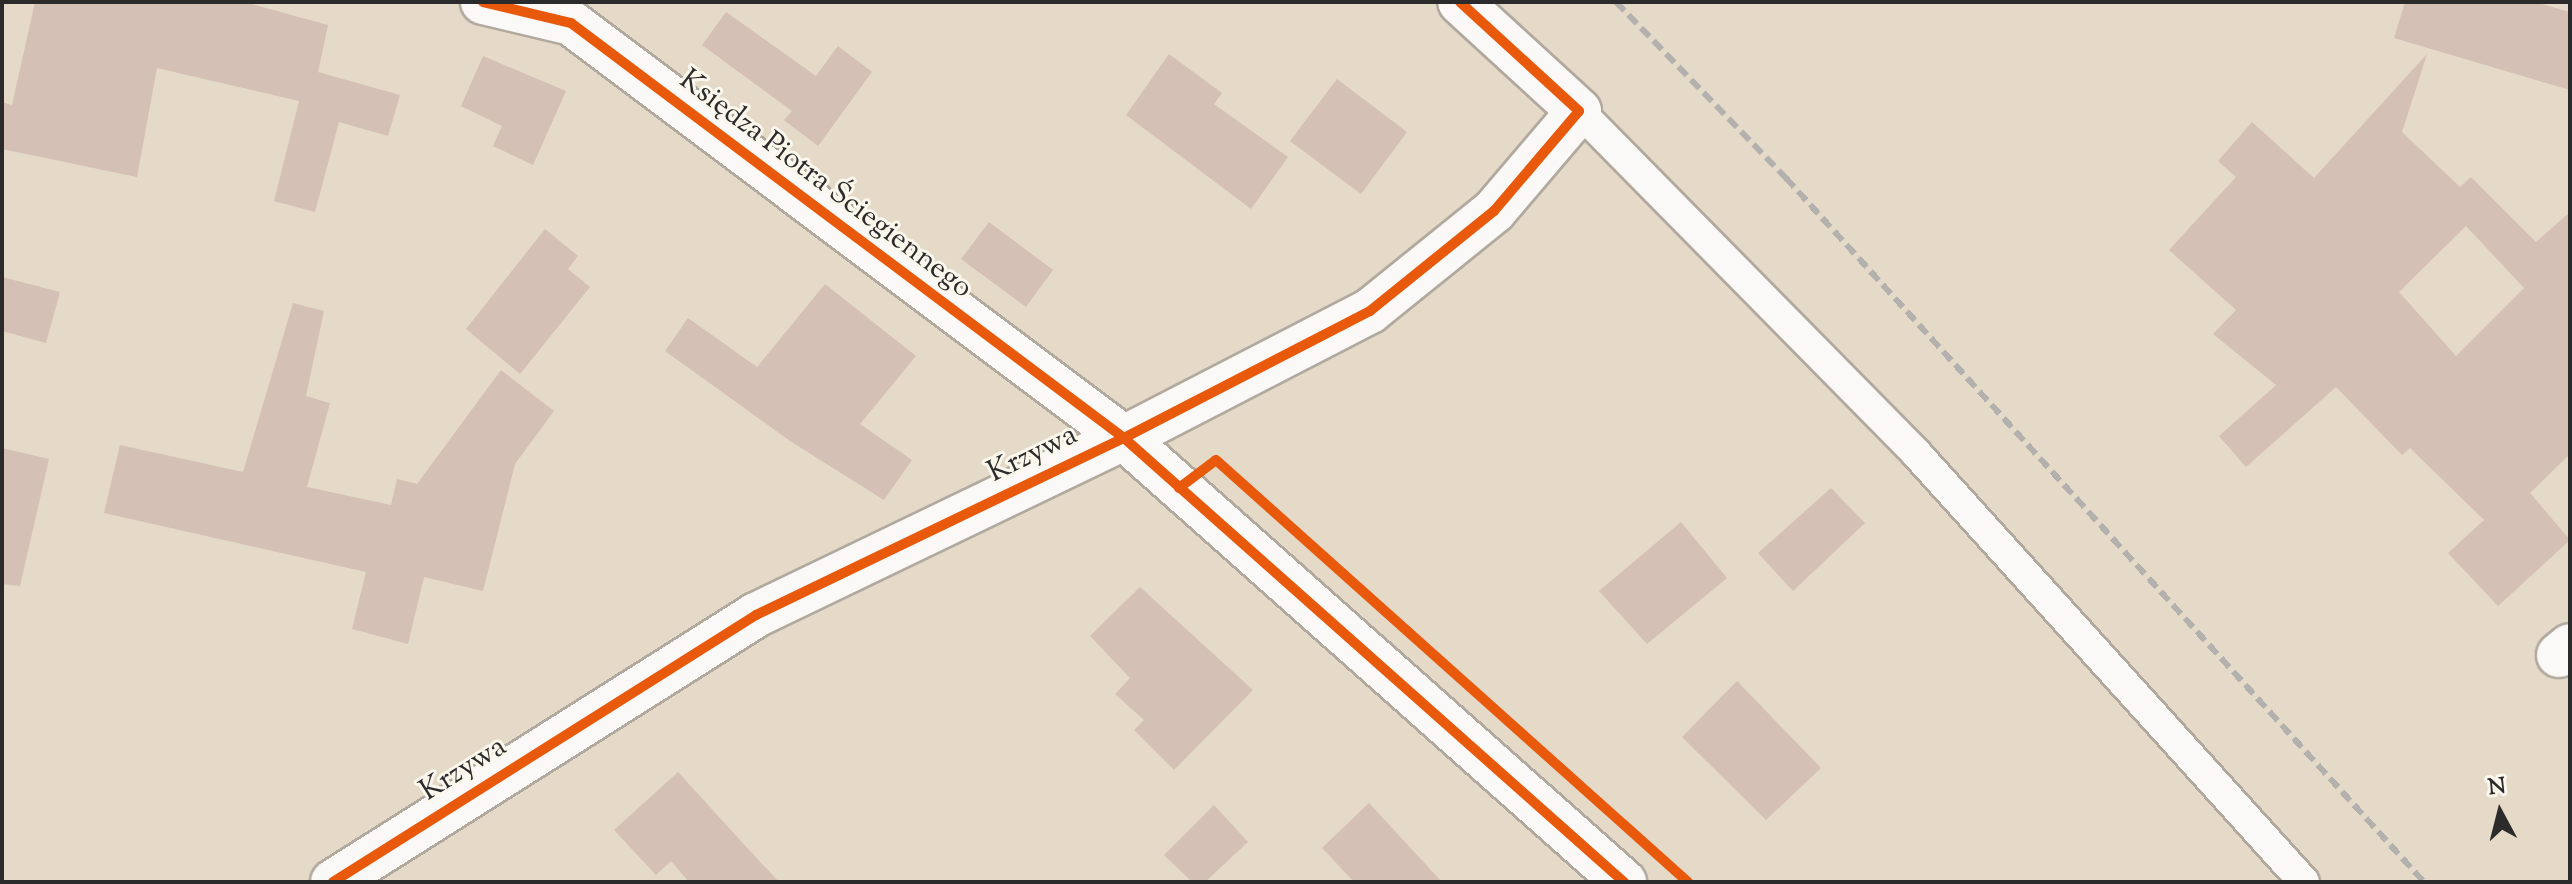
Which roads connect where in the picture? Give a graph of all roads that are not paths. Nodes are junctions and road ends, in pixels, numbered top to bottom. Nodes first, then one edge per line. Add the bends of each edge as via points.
1 (483, 2) edge
2 (1460, 2) edge
3 (1579, 111) junction
4 (1124, 438) junction
5 (333, 882) edge
6 (1624, 882) edge
7 (2304, 882) edge

1 - 4 street, Księdza Piotra Ściegiennego via 571,23
2 - 3 street
3 - 4 street, Krzywa via 1494,211 1370,311
3 - 7 lane via 1916,453
4 - 5 street, Krzywa via 756,615
4 - 6 street, Księdza Piotra Ściegiennego

